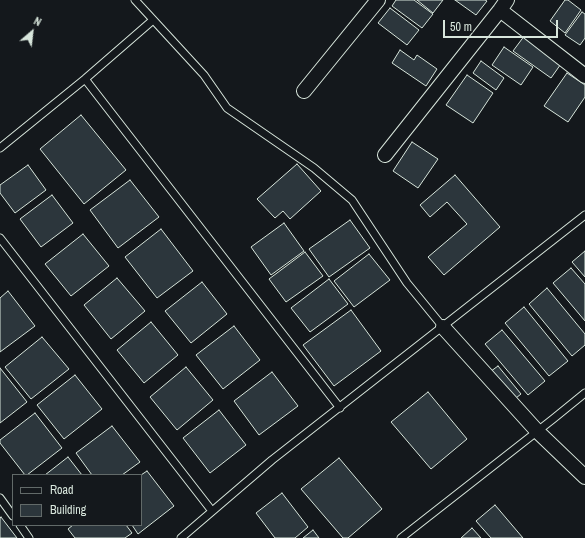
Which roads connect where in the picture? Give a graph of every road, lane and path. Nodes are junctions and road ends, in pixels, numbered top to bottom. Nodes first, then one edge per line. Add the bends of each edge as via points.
1 (135, 0) edge
2 (378, 0) edge
3 (503, 5) edge
4 (153, 20) junction
5 (585, 76) edge
6 (85, 79) junction
7 (304, 91) dead end
8 (0, 148) edge
9 (385, 155) dead end
10 (585, 215) edge
11 (0, 238) edge
12 (443, 327) junction
13 (585, 392) edge
14 (340, 408) junction
15 (537, 431) junction
16 (585, 477) edge
17 (0, 498) edge
18 (212, 511) junction
19 (12, 515) edge
20 (21, 526) edge
21 (29, 538) edge
22 (181, 538) edge
23 (401, 538) edge

1 - 4 lane
2 - 7 street
3 - 5 street
3 - 9 street
4 - 6 lane
4 - 12 lane via 204,75 227,108 314,168 352,200 407,284
6 - 8 lane
6 - 14 lane
10 - 12 lane
11 - 18 lane
12 - 14 lane
12 - 15 street
13 - 15 lane
14 - 18 lane via 272,460
15 - 16 street
15 - 23 lane
17 - 19 lane
18 - 22 lane
20 - 21 lane

